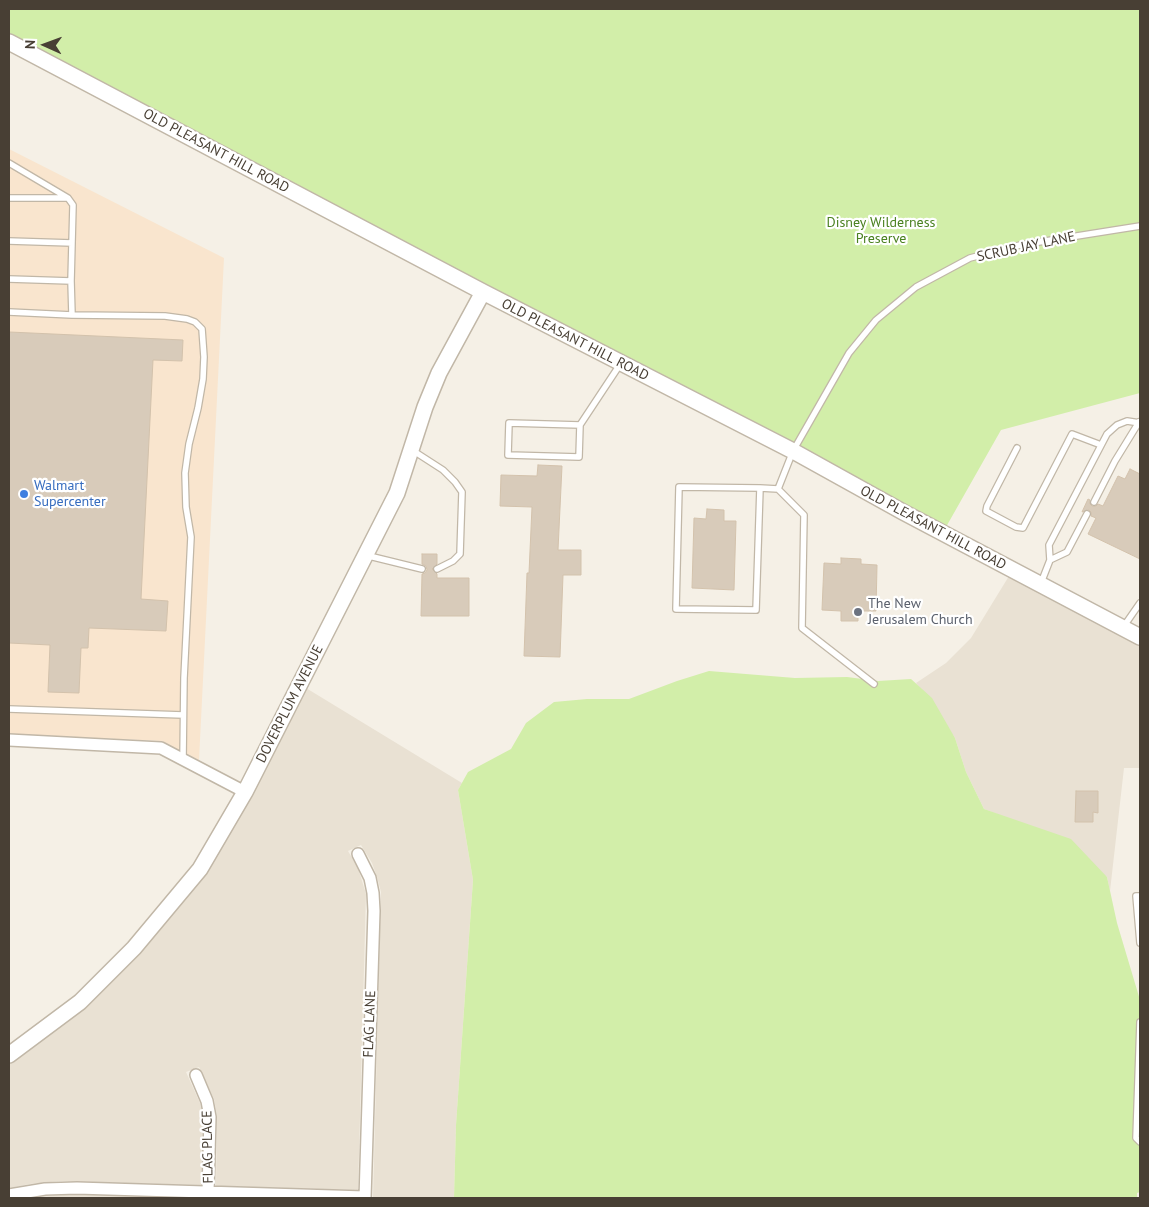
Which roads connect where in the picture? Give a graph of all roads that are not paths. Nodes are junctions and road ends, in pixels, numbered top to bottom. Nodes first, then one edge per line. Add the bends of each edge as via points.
1 (9, 42) edge
2 (9, 163) edge
3 (9, 198) edge
4 (68, 198) junction
5 (1140, 226) edge
6 (9, 241) edge
7 (72, 243) junction
8 (9, 279) edge
9 (71, 281) junction
10 (483, 292) junction
11 (9, 312) edge
12 (72, 314) junction
13 (620, 364) junction
14 (1140, 423) edge
15 (580, 425) junction
16 (1101, 445) junction
17 (1017, 448) dead end
18 (411, 449) junction
19 (793, 451) junction
20 (760, 488) junction
21 (778, 489) junction
22 (1094, 502) dead end
23 (1087, 514) dead end
24 (365, 555) junction
25 (1050, 560) junction
26 (437, 568) dead end
27 (422, 569) dead end
28 (1040, 584) junction
29 (1140, 603) edge
30 (1123, 628) junction
31 (1140, 637) edge
32 (874, 684) dead end
33 (9, 709) edge
34 (183, 714) junction
35 (9, 740) edge
36 (183, 759) junction
37 (245, 792) junction
38 (358, 854) dead end
39 (1138, 896) edge
40 (1140, 935) edge
41 (1140, 943) edge
42 (1140, 1022) edge
43 (1140, 1040) edge
44 (9, 1055) edge
45 (196, 1076) dead end
46 (1139, 1077) edge
47 (1139, 1111) edge
48 (1138, 1140) edge
49 (208, 1192) junction
50 (9, 1195) edge
51 (365, 1198) edge

1 - 10 street, OLD PLEASANT HILL ROAD
2 - 4 lane
3 - 4 lane
4 - 7 lane via 73,205
5 - 19 lane, SCRUB JAY LANE via 1020,245 970,258 916,287 876,320 849,352
6 - 7 lane
7 - 9 lane
8 - 9 lane
9 - 12 lane
10 - 13 street, OLD PLEASANT HILL ROAD
10 - 18 street, DOVERPLUM AVENUE via 438,373
11 - 12 lane
12 - 34 lane via 165,316 188,319 202,329 203,378 185,473 191,536
13 - 15 lane
13 - 19 street, OLD PLEASANT HILL ROAD
14 - 16 lane via 1117,425
14 - 22 lane
15 - 15 lane via 509,423 508,455 579,457
16 - 17 lane via 1072,434 1023,528 986,511
16 - 25 lane via 1049,546
18 - 24 street, DOVERPLUM AVENUE via 397,493
18 - 26 lane via 443,470 462,492 460,554
19 - 21 lane, SCRUB JAY LANE
19 - 28 street, OLD PLEASANT HILL ROAD
20 - 20 lane via 679,487 676,609 756,610
20 - 21 lane
21 - 32 lane via 804,515 802,628
23 - 25 lane via 1067,552
24 - 27 lane
24 - 37 street, DOVERPLUM AVENUE
25 - 28 lane
28 - 30 street, OLD PLEASANT HILL ROAD
29 - 30 lane
30 - 31 street, OLD PLEASANT HILL ROAD
33 - 34 lane
34 - 36 lane
35 - 36 street via 161,748
36 - 37 street
37 - 44 street, DOVERPLUM AVENUE via 200,869 134,948 80,1002
38 - 51 street, FLAG LANE via 370,878 374,911
39 - 40 lane
40 - 41 lane
42 - 43 lane
43 - 46 lane
45 - 49 street, FLAG PLACE via 210,1117
46 - 47 lane
47 - 48 lane
49 - 50 street via 61,1188
49 - 51 street

